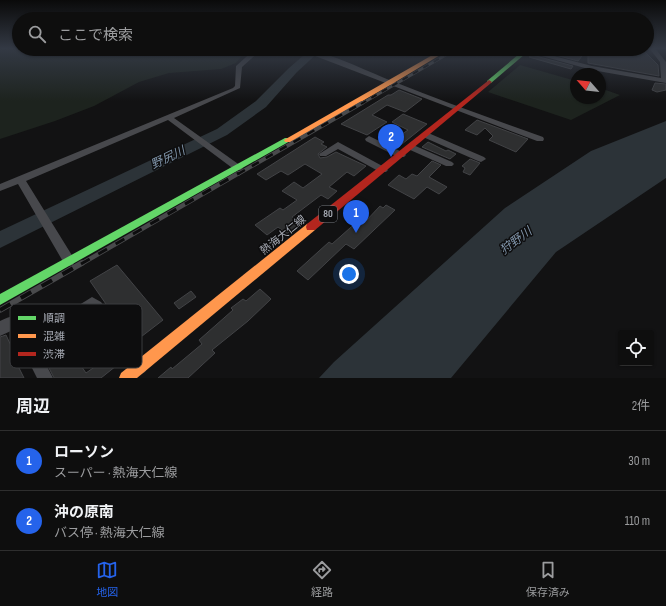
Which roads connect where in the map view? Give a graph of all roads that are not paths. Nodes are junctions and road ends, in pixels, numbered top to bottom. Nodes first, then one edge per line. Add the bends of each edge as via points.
1 (239, 66) edge
2 (347, 66) edge
3 (419, 66) edge
4 (509, 66) edge
5 (584, 66) edge
6 (664, 66) edge
7 (666, 80) edge
8 (390, 83) junction
9 (458, 108) junction
10 (168, 117) junction
11 (426, 135) junction
12 (369, 139) dead end
13 (540, 139) dead end
14 (411, 147) junction
15 (323, 154) dead end
16 (401, 155) junction
17 (481, 159) dead end
18 (449, 164) dead end
19 (238, 168) junction
20 (383, 170) junction
21 (20, 180) junction
22 (0, 188) edge
23 (69, 261) junction
24 (0, 300) edge
25 (10, 323) edge
26 (0, 329) edge
27 (142, 365) edge
28 (40, 368) edge
29 (139, 368) edge
30 (45, 378) edge
31 (126, 378) edge

1 - 10 street via 237,88
2 - 8 street
3 - 8 main road
4 - 9 main road, 熱海大仁線 / 80
5 - 7 street
6 - 7 street
8 - 9 street
8 - 19 main road
9 - 11 main road, 熱海大仁線 / 80
9 - 13 street
10 - 19 street
10 - 21 street
11 - 14 main road, 熱海大仁線 / 80
11 - 17 street
12 - 16 street
14 - 16 main road, 熱海大仁線 / 80
14 - 18 street
15 - 20 street via 338,145
16 - 20 main road, 熱海大仁線 / 80
19 - 23 main road
20 - 27 main road, 熱海大仁線 / 80
21 - 22 street
21 - 23 street
23 - 24 main road
25 - 26 street
28 - 30 street
29 - 31 main road, 熱海大仁線 / 80

